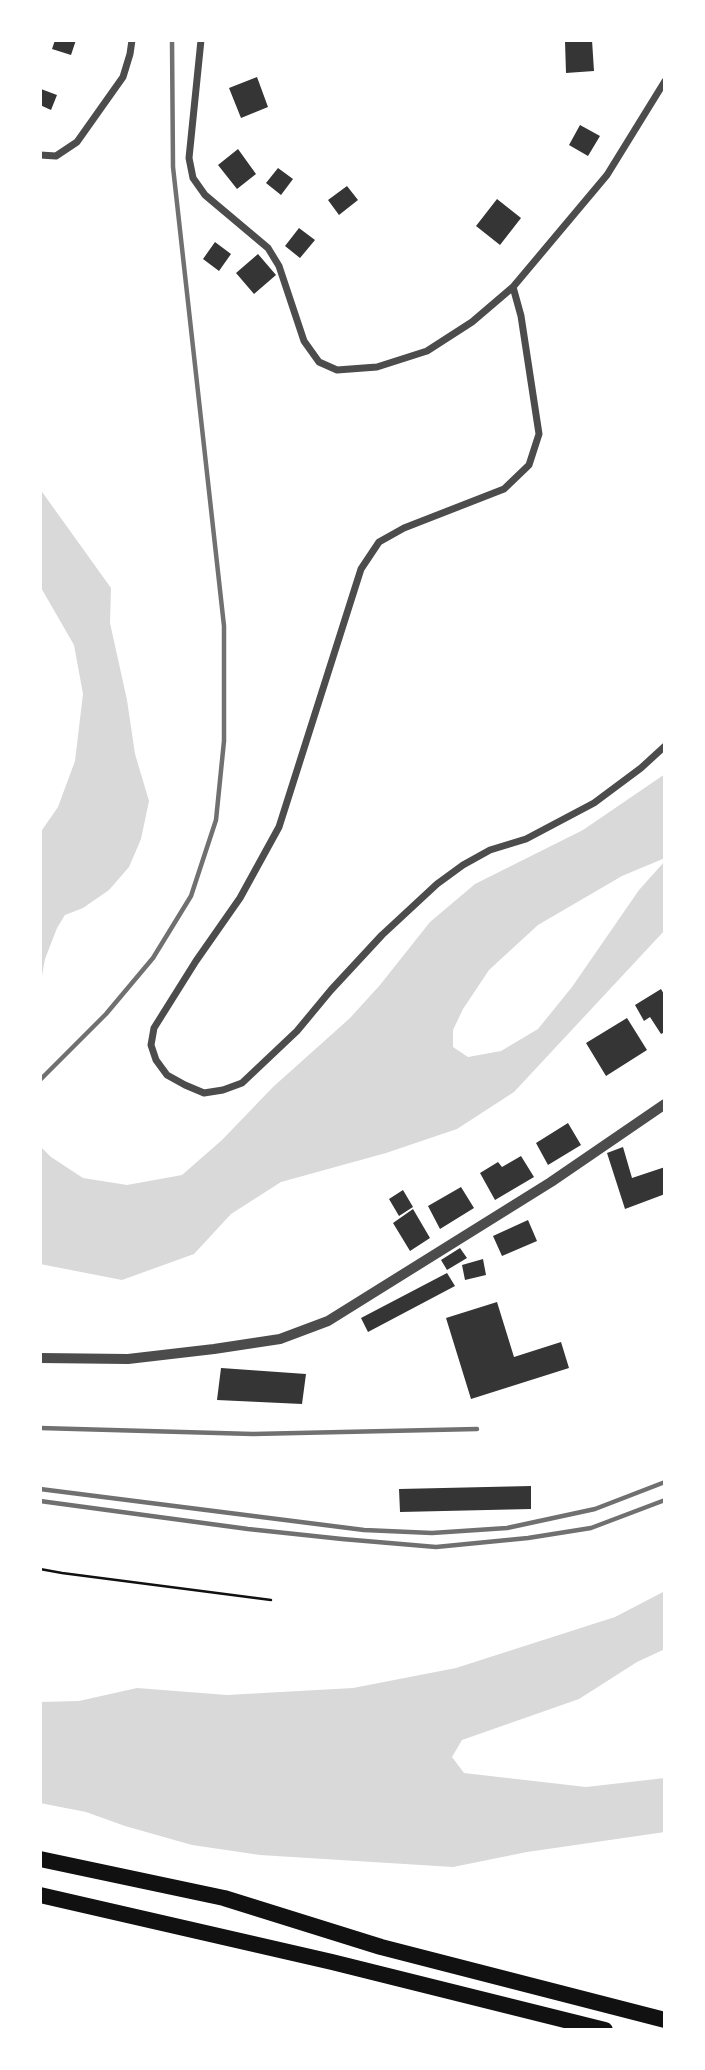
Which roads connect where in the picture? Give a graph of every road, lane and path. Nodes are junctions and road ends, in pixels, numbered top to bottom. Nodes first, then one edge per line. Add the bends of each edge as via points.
1 (132, 40) edge
2 (201, 40) edge
3 (665, 81) edge
4 (40, 155) edge
5 (513, 287) junction
6 (665, 747) edge
7 (665, 1104) edge
8 (40, 1358) edge
9 (40, 1569) edge
10 (271, 1600) dead end
11 (40, 1859) edge
12 (40, 1895) edge
13 (665, 2020) edge
14 (605, 2030) edge

1 - 4 street via 123,77 76,142 56,156
2 - 5 street via 189,158 193,178 205,195 268,248 279,266 304,341 319,362 337,370 377,367 427,351 472,322
3 - 5 street via 607,174
5 - 6 street via 522,316 539,434 529,465 504,489 379,542 361,569 279,827 240,898 154,1028 151,1045 156,1060 166,1074 204,1093 242,1083 297,1031 382,934 437,884 490,850 526,839 593,803
7 - 8 street via 551,1182 328,1321 280,1339 214,1349 128,1359
9 - 10 path
11 - 13 highway via 224,1898 381,1947
12 - 14 highway

